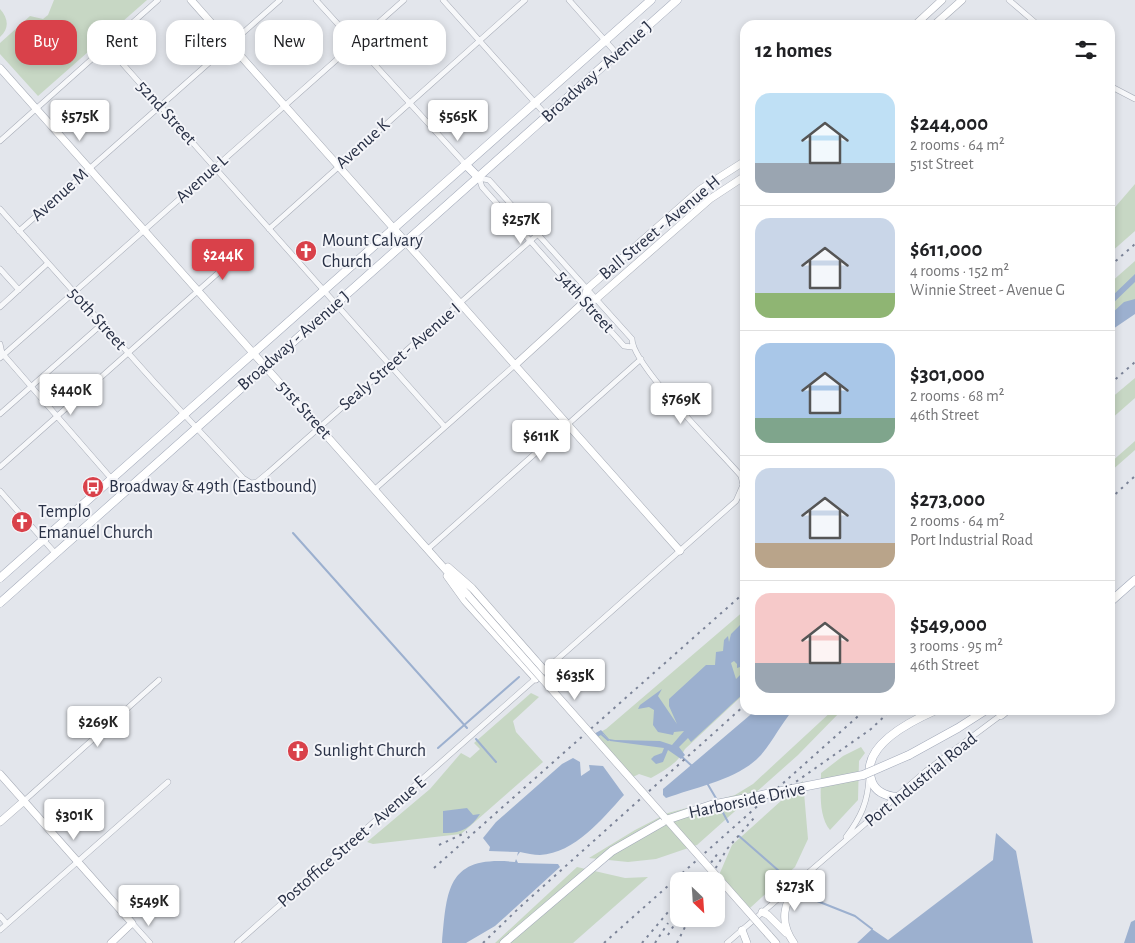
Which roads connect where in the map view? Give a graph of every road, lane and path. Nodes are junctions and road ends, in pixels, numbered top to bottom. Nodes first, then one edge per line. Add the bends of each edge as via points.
1 (158, 0) edge
2 (191, 0) edge
3 (280, 0) edge
4 (316, 0) edge
5 (404, 0) edge
6 (443, 0) edge
7 (525, 0) edge
8 (569, 0) edge
9 (651, 0) edge
10 (677, 0) edge
11 (942, 0) edge
12 (962, 0) edge
13 (1009, 0) edge
14 (135, 20) edge
15 (209, 20) edge
16 (334, 20) edge
17 (381, 20) edge
18 (920, 20) edge
19 (940, 20) edge
20 (1032, 20) edge
21 (245, 31) edge
22 (479, 41) junction
23 (605, 41) junction
24 (617, 54) junction
25 (245, 61) edge
26 (87, 62) edge
27 (333, 62) edge
28 (124, 65) edge
29 (206, 65) edge
30 (374, 65) edge
31 (0, 68) edge
32 (1115, 89) edge
33 (1135, 100) edge
34 (535, 103) junction
35 (409, 104) junction
36 (284, 105) junction
37 (160, 106) junction
38 (36, 108) junction
39 (547, 116) junction
40 (0, 140) edge
41 (740, 164) edge
42 (466, 165) junction
43 (339, 166) junction
44 (90, 168) junction
45 (215, 168) junction
46 (479, 178) junction
47 (740, 179) edge
48 (701, 189) junction
49 (710, 199) junction
50 (0, 209) edge
51 (394, 228) junction
52 (269, 229) junction
53 (144, 230) junction
54 (19, 231) junction
55 (538, 234) junction
56 (650, 235) junction
57 (531, 241) junction
58 (406, 242) junction
59 (658, 244) junction
60 (236, 257) dead end
61 (48, 263) junction
62 (0, 269) edge
63 (587, 289) junction
64 (19, 290) junction
65 (324, 290) junction
66 (73, 291) junction
67 (198, 291) junction
68 (596, 299) junction
69 (584, 302) junction
70 (336, 304) junction
71 (461, 304) junction
72 (0, 307) edge
73 (102, 324) junction
74 (0, 344) edge
75 (632, 347) junction
76 (128, 353) junction
77 (254, 353) junction
78 (1, 355) edge
79 (641, 359) junction
80 (392, 365) junction
81 (515, 365) junction
82 (265, 366) junction
83 (31, 386) junction
84 (0, 414) edge
85 (183, 415) junction
86 (58, 416) junction
87 (568, 424) junction
88 (320, 427) junction
89 (445, 427) junction
90 (195, 428) junction
91 (0, 467) edge
92 (740, 475) edge
93 (112, 478) junction
94 (375, 489) junction
95 (740, 490) edge
96 (0, 491) edge
97 (124, 492) junction
98 (736, 501) joint
99 (43, 540) junction
100 (428, 549) junction
101 (680, 550) junction
102 (55, 553) junction
103 (437, 559) junction
104 (0, 578) edge
105 (1135, 580) edge
106 (1115, 598) edge
107 (0, 603) edge
108 (545, 671) junction
109 (536, 679) junction
110 (159, 680) dead end
111 (926, 715) edge
112 (978, 715) edge
113 (1001, 715) edge
114 (869, 771) junction
115 (0, 774) edge
116 (168, 782) dead end
117 (897, 797) junction
118 (24, 801) junction
119 (666, 820) junction
120 (0, 822) edge
121 (840, 844) junction
122 (78, 862) junction
123 (796, 882) junction
124 (762, 912) junction
125 (0, 916) edge
126 (7, 924) junction
127 (132, 924) junction
128 (0, 930) edge
129 (742, 930) junction
130 (788, 935) junction
131 (111, 943) edge
132 (150, 943) edge
133 (237, 943) edge
134 (504, 943) edge
135 (727, 943) edge
136 (747, 943) edge
137 (776, 943) edge
138 (794, 943) edge

1 - 14 street
2 - 15 street
3 - 21 street, Avenue M
4 - 16 street
5 - 17 street, Avenue L
6 - 22 street
7 - 22 street, Avenue K
8 - 23 street
9 - 23 main road, Broadway - Avenue J
10 - 24 main road, Broadway - Avenue J
11 - 18 street
12 - 19 street
13 - 20 street
22 - 34 street
22 - 35 street, Avenue K
23 - 24 street
23 - 34 main road, Broadway - Avenue J
24 - 39 main road, Broadway - Avenue J
25 - 36 street
26 - 38 street
27 - 36 street, Avenue L
28 - 37 street, 52nd Street
29 - 37 street, Avenue M
30 - 35 street
31 - 38 street, 51st Street
32 - 33 street
34 - 39 street
34 - 42 main road, Broadway - Avenue J
35 - 42 street
35 - 43 street, Avenue K
36 - 43 street
36 - 45 street, Avenue L
37 - 44 street, Avenue M
37 - 45 street, 52nd Street
38 - 40 street
38 - 44 street, 51st Street
39 - 46 main road, Broadway - Avenue J
41 - 48 street, Ball Street - Avenue H
42 - 46 main road
42 - 51 main road, Broadway - Avenue J
43 - 51 street
43 - 52 street, Avenue K
44 - 53 street, 51st Street
44 - 54 street, Avenue M
45 - 52 street, 52nd Street
45 - 53 street, Avenue L
46 - 55 street, 54th Street via 489,180
46 - 57 street, 54th Street via 482,187
46 - 58 main road, Broadway - Avenue J
47 - 49 street, Ball Street - Avenue H
48 - 49 street
48 - 56 street, Ball Street - Avenue H
49 - 59 street, Ball Street - Avenue H
50 - 54 street, 50th Street
51 - 58 street
51 - 65 main road, Broadway - Avenue J
52 - 65 street, 52nd Street
53 - 66 street, Avenue L
53 - 67 street, 51st Street
54 - 61 street, 50th Street
55 - 57 street, Sealy Street - Avenue I
55 - 63 street, 54th Street
56 - 59 street
56 - 63 street, Ball Street - Avenue H
57 - 69 street, 54th Street
57 - 71 street, Sealy Street - Avenue I
58 - 70 main road, Broadway - Avenue J
58 - 71 street
59 - 68 street, Ball Street - Avenue H
60 - 67 street
61 - 64 street
61 - 66 street, 50th Street
62 - 64 street
63 - 68 street, 54th Street
63 - 69 street, Ball Street - Avenue H
64 - 72 street
65 - 70 street, 52nd Street
65 - 77 main road, Broadway - Avenue J
66 - 73 street, 50th Street
66 - 78 street, Avenue L
67 - 76 street
67 - 77 street, 51st Street
68 - 69 street, Ball Street - Avenue H
68 - 75 street, 54th Street via 632,339
69 - 75 street, 54th Street via 624,346
69 - 81 street, Ball Street - Avenue H
70 - 80 street, 52nd Street
70 - 82 main road, Broadway - Avenue J
71 - 80 street, Sealy Street - Avenue I
71 - 81 street
73 - 76 street, 50th Street
73 - 83 street
74 - 78 street
75 - 79 street, 54th Street
76 - 85 street, 50th Street
76 - 86 street
77 - 82 street, 51st Street
77 - 85 main road, Broadway - Avenue J
78 - 83 street
79 - 87 street
79 - 92 street, 54th Street via 655,380
80 - 88 street, Sealy Street - Avenue I
80 - 89 street, 52nd Street
81 - 87 street
81 - 89 street
82 - 88 street, 51st Street
82 - 90 main road, Broadway - Avenue J
83 - 84 street
83 - 86 street
85 - 90 street, 50th Street
85 - 93 main road, Broadway - Avenue J
86 - 91 street
86 - 93 street
87 - 100 street
87 - 101 street
88 - 90 street, Sealy Street - Avenue I via 257,482 251,483
88 - 94 street, 51st Street
89 - 94 street
90 - 97 main road, Broadway - Avenue J
93 - 97 street
93 - 99 main road, Broadway - Avenue J
94 - 100 street, 51st Street
95 - 98 street, 54th Street
96 - 99 street
97 - 102 main road, Broadway - Avenue J
98 - 101 street, Postoffice Street - Avenue E
99 - 102 street
99 - 104 main road, Broadway - Avenue J
100 - 103 street, 51st Street
101 - 108 street, Postoffice Street - Avenue E
102 - 107 main road, Broadway - Avenue J
103 - 108 street via 472,588
103 - 109 street via 465,600
103 - 119 street, 51st Street, bridge
105 - 106 main road
108 - 109 street, Postoffice Street - Avenue E
109 - 133 street, Postoffice Street - Avenue E
110 - 118 street
111 - 114 main road via 899,729 887,740 872,758
112 - 119 main road, Harborside Drive, bridge via 909,756 863,775 711,805
113 - 117 street, Port Industrial Road
114 - 117 main road via 880,792
114 - 121 street, Port Industrial Road via 866,804
115 - 118 street
116 - 122 street
117 - 121 street, Port Industrial Road
118 - 120 street
118 - 122 street
119 - 134 main road, Harborside Drive via 612,850
119 - 137 street, 51st Street, bridge
121 - 123 street, Port Industrial Road
122 - 126 street
122 - 127 street
123 - 124 street, Port Industrial Road
123 - 130 street via 785,904 784,923
124 - 129 street, Port Industrial Road
124 - 130 street
125 - 126 street
126 - 128 street
127 - 131 street
127 - 132 street
129 - 135 street, Port Industrial Road
129 - 136 street
130 - 138 street

